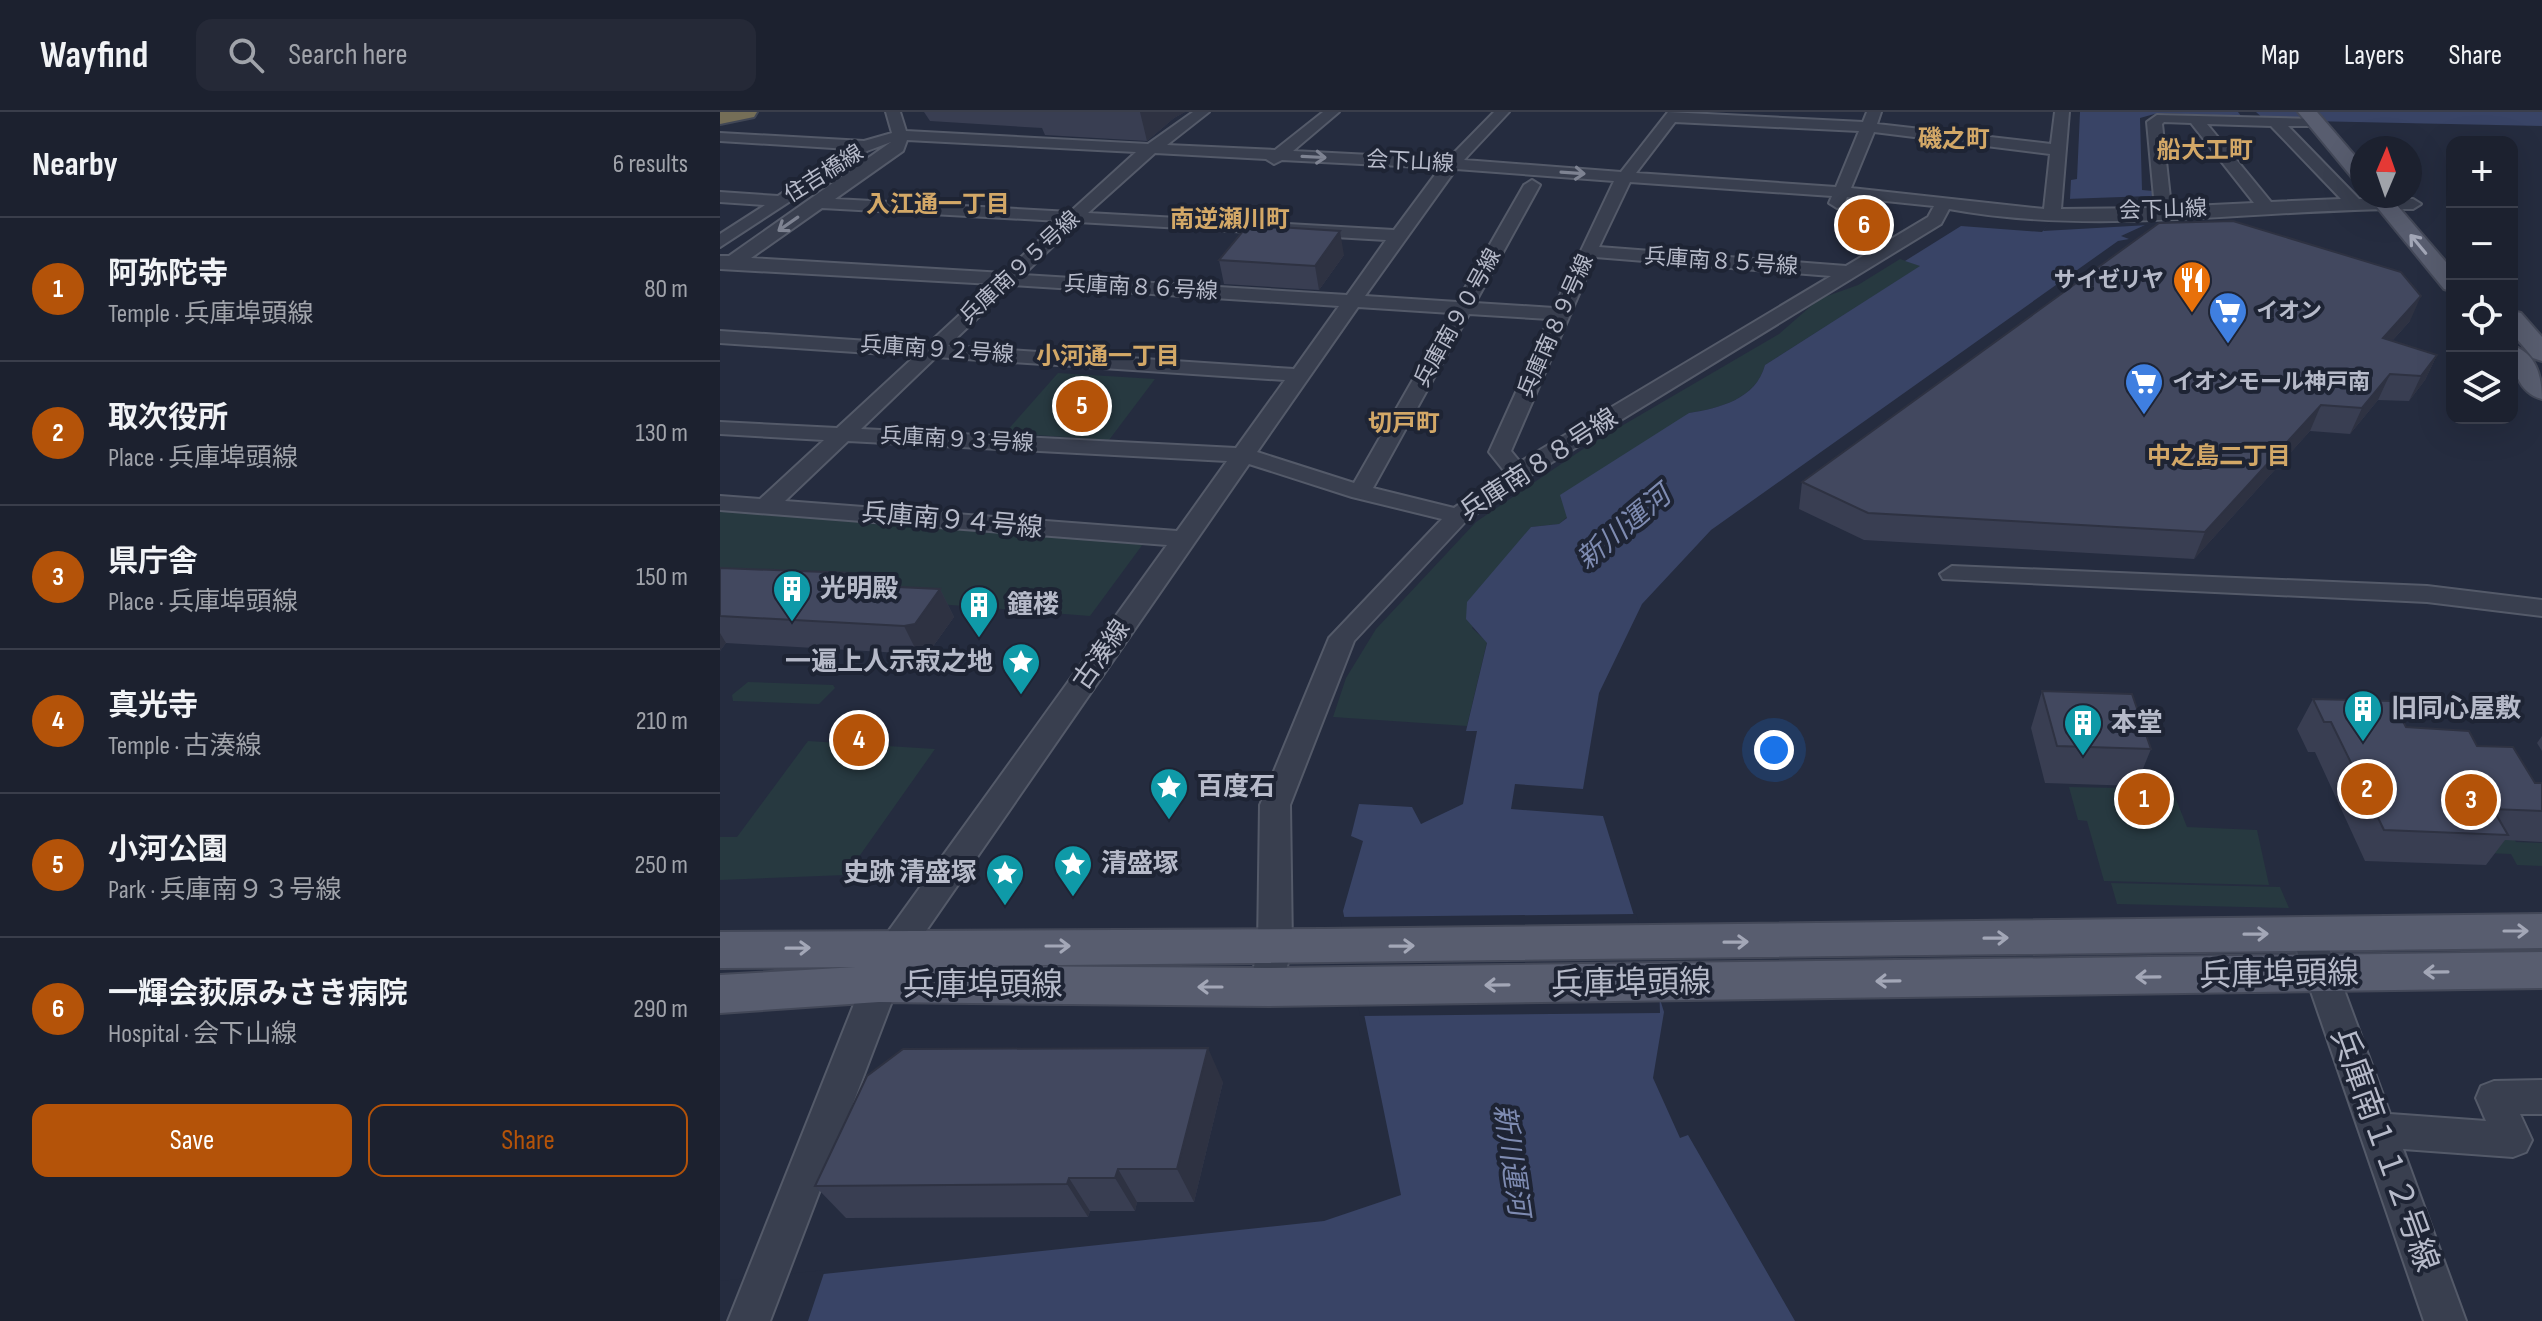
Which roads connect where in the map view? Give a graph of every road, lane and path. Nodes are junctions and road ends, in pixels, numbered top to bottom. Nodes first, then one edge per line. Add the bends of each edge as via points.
1 (746, 112) edge
2 (893, 112) edge
3 (1202, 112) edge
4 (1332, 112) edge
5 (1502, 112) edge
6 (2062, 112) edge
7 (1673, 114) edge
8 (720, 117) edge
9 (2322, 118) edge
10 (2195, 119) junction
11 (1872, 120) edge
12 (2274, 121) junction
13 (720, 137) edge
14 (2350, 138) edge
15 (899, 142) junction
16 (864, 146) junction
17 (2059, 150) junction
18 (1141, 154) junction
19 (1278, 155) junction
20 (2350, 159) edge
21 (1265, 168) junction
22 (1444, 171) junction
23 (1620, 183) junction
24 (1532, 185) junction
25 (720, 197) edge
26 (1838, 198) junction
27 (2350, 199) edge
28 (782, 201) junction
29 (2350, 202) edge
30 (818, 203) junction
31 (1943, 205) junction
32 (2265, 206) junction
33 (2400, 208) edge
34 (2404, 208) edge
35 (2156, 211) junction
36 (2055, 212) junction
37 (1076, 215) junction
38 (1398, 235) junction
39 (720, 242) edge
40 (2446, 246) edge
41 (1589, 251) junction
42 (724, 265) edge
43 (1853, 272) junction
44 (1010, 280) junction
45 (2449, 280) edge
46 (1351, 300) junction
47 (1465, 308) junction
48 (1561, 314) junction
49 (2518, 325) edge
50 (720, 337) edge
51 (930, 350) junction
52 (2542, 353) edge
53 (2518, 361) edge
54 (1297, 375) junction
55 (2542, 391) edge
56 (720, 428) edge
57 (839, 434) junction
58 (1242, 455) junction
59 (1518, 473) junction
60 (1360, 492) junction
61 (720, 503) edge
62 (766, 506) junction
63 (1458, 516) junction
64 (1183, 539) junction
65 (1952, 574) dead end
66 (2542, 608) edge
67 (2542, 931) edge
68 (2307, 933) junction
69 (720, 950) edge
70 (1658, 963) junction
71 (888, 965) junction
72 (1271, 967) junction
73 (2542, 970) edge
74 (2321, 975) junction
75 (720, 994) edge
76 (2542, 1097) edge
77 (2377, 1130) junction
78 (749, 1321) edge
79 (2445, 1321) edge

1 - 8 highway
2 - 15 street
3 - 18 street, 兵庫南９５号線
4 - 19 street
5 - 22 street, 古湊線
6 - 17 street
7 - 11 street
7 - 23 street, 兵庫南８９号線
9 - 12 street
9 - 14 main road
9 - 20 main road
10 - 12 street
10 - 32 street
10 - 35 street via 2154,122
11 - 17 street
11 - 26 street
12 - 27 street
13 - 16 street, 会下山線
15 - 16 street, 会下山線
15 - 18 street, 会下山線
15 - 30 street, 住吉橋線
16 - 28 street, 住吉橋線
17 - 36 street
18 - 19 street, 会下山線
18 - 21 street, 会下山線
18 - 37 street, 兵庫南９５号線
19 - 21 street
19 -> 22 street, 会下山線
21 - 22 street, 会下山線
22 -> 23 street, 会下山線
22 - 24 street, 会下山線
22 - 38 street, 古湊線
23 - 24 street, 会下山線
23 - 26 street, 会下山線
23 - 41 street, 兵庫南８９号線
24 - 47 street, 兵庫南９０号線
25 - 28 street
26 - 31 street, 会下山線 via 1910,209
28 - 39 street, 住吉橋線
29 - 32 street, 会下山線
30 - 37 street
30 -> 42 street, 住吉橋線
31 - 36 street, 会下山線
31 - 43 street, 兵庫南８８号線 via 1935,220
32 - 35 street, 会下山線
45 -> 33 main road
34 - 40 main road
35 - 36 street, 会下山線
37 - 38 street
37 - 44 street, 兵庫南９５号線
38 - 46 street, 古湊線
41 - 43 street, 兵庫南８５号線
41 - 48 street, 兵庫南８９号線
42 - 44 street, 兵庫南８６号線
43 - 59 street, 兵庫南８８号線
44 - 46 street, 兵庫南８６号線
44 - 51 street, 兵庫南９５号線
46 - 47 street, 兵庫南８６号線
46 - 54 street, 古湊線
47 - 48 street, 兵庫南８６号線
47 - 60 street, 兵庫南９０号線
48 - 59 street, 兵庫南８９号線 via 1500,452
49 - 52 main road
50 - 51 street, 兵庫南９２号線
51 - 54 street, 兵庫南９２号線
51 - 57 street, 兵庫南９５号線
53 - 55 main road
54 - 58 street, 古湊線
56 - 57 street, 兵庫南９３号線
57 - 58 street, 兵庫南９３号線
57 - 62 street, 兵庫南９５号線
58 - 60 street, 兵庫南９３号線
58 - 64 street, 古湊線
59 - 63 street, 兵庫南８８号線
60 - 63 street, 兵庫南９３号線
61 - 62 street, 兵庫南９４号線
62 - 64 street, 兵庫南９４号線
63 - 72 street, 兵庫南８８号線 via 1342,638 1275,805
64 - 71 street, 古湊線
65 - 66 street via 2427,594
68 -> 67 main road, 兵庫埠頭線
70 -> 68 main road, 兵庫埠頭線
68 - 74 street, 兵庫南１１２号線
69 -> 71 main road, 兵庫埠頭線
70 - 72 main road, 兵庫埠頭線
74 -> 70 main road, 兵庫埠頭線
71 - 72 main road, 兵庫埠頭線
71 - 75 main road, 兵庫埠頭線
71 - 78 street, 古湊線
73 -> 74 main road, 兵庫埠頭線
74 - 77 street, 兵庫南１１２号線
76 - 77 street via 2494,1098 2513,1140
77 - 79 street, 兵庫南１１２号線

